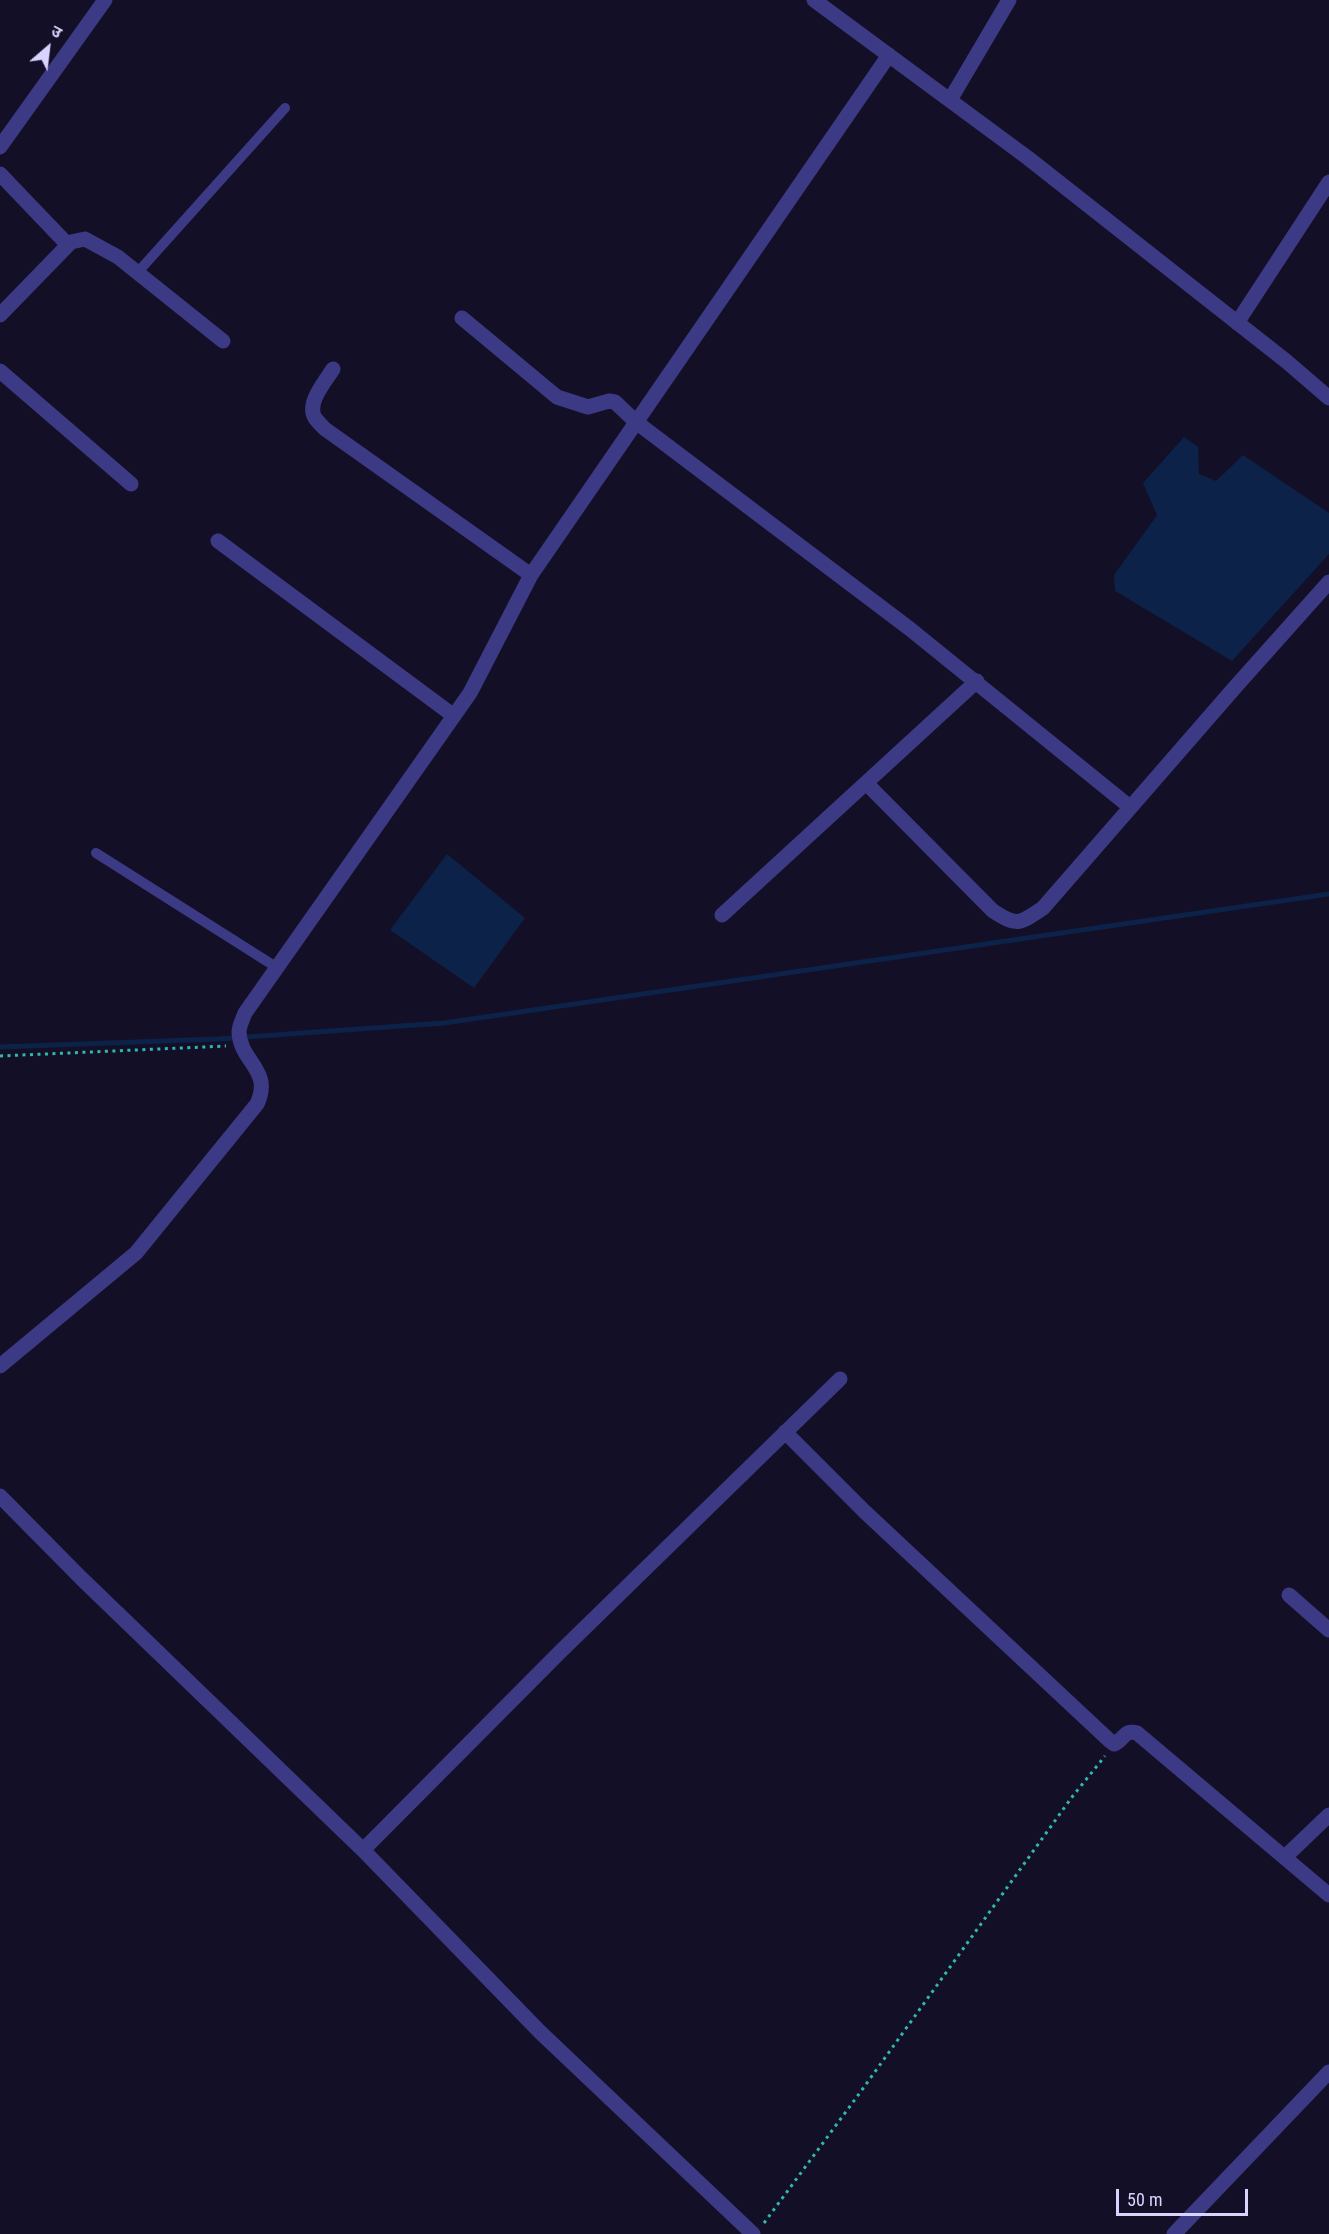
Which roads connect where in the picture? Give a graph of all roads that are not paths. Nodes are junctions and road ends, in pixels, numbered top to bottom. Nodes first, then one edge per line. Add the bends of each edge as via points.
1 (105, 0) edge
2 (814, 0) edge
3 (1009, 0) edge
4 (889, 55) junction
5 (950, 100) junction
6 (285, 108) dead end
7 (0, 147) edge
8 (0, 174) edge
9 (1329, 182) edge
10 (68, 245) junction
11 (138, 272) junction
12 (0, 315) edge
13 (462, 318) dead end
14 (1237, 323) junction
15 (224, 341) dead end
16 (333, 369) dead end
17 (0, 371) edge
18 (1329, 398) edge
19 (636, 422) junction
20 (131, 484) dead end
21 (218, 541) dead end
22 (531, 575) junction
23 (1329, 582) edge
24 (977, 681) junction
25 (454, 716) junction
26 (866, 783) junction
27 (1130, 807) junction
28 (96, 853) dead end
29 (723, 915) dead end
30 (276, 967) junction
31 (0, 1366) edge
32 (840, 1379) dead end
33 (785, 1432) junction
34 (0, 1496) edge
35 (1289, 1595) dead end
36 (1329, 1630) edge
37 (1329, 1815) edge
38 (363, 1850) junction
39 (1286, 1857) junction
40 (1329, 1895) edge
41 (1329, 2072) edge
42 (758, 2229) edge
43 (1174, 2234) edge

1 - 7 street
2 - 4 street
3 - 5 street
4 - 5 street
4 - 19 street
5 - 14 street
6 - 11 lane
8 - 10 street
9 - 14 street
10 - 11 street via 85,239
10 - 12 street
11 - 15 street
13 - 19 street via 558,397 588,407 615,402
14 - 18 street
16 - 22 street via 313,406 314,417 325,429
17 - 20 street
19 - 22 street
19 - 24 street
21 - 25 street
22 - 25 street via 470,693
23 - 27 street
24 - 26 street
24 - 27 street
25 - 30 street
26 - 27 street via 993,911 1011,922 1024,921 1043,908
26 - 29 street
28 - 30 lane
30 - 31 street via 245,1013 240,1039 261,1080 262,1094 256,1104 136,1253
32 - 33 street
33 - 38 street
33 - 39 street via 1114,1744 1126,1733 1137,1733
34 - 38 street
35 - 36 street
37 - 39 street
38 - 42 street via 540,2032
39 - 40 street
41 - 43 street

